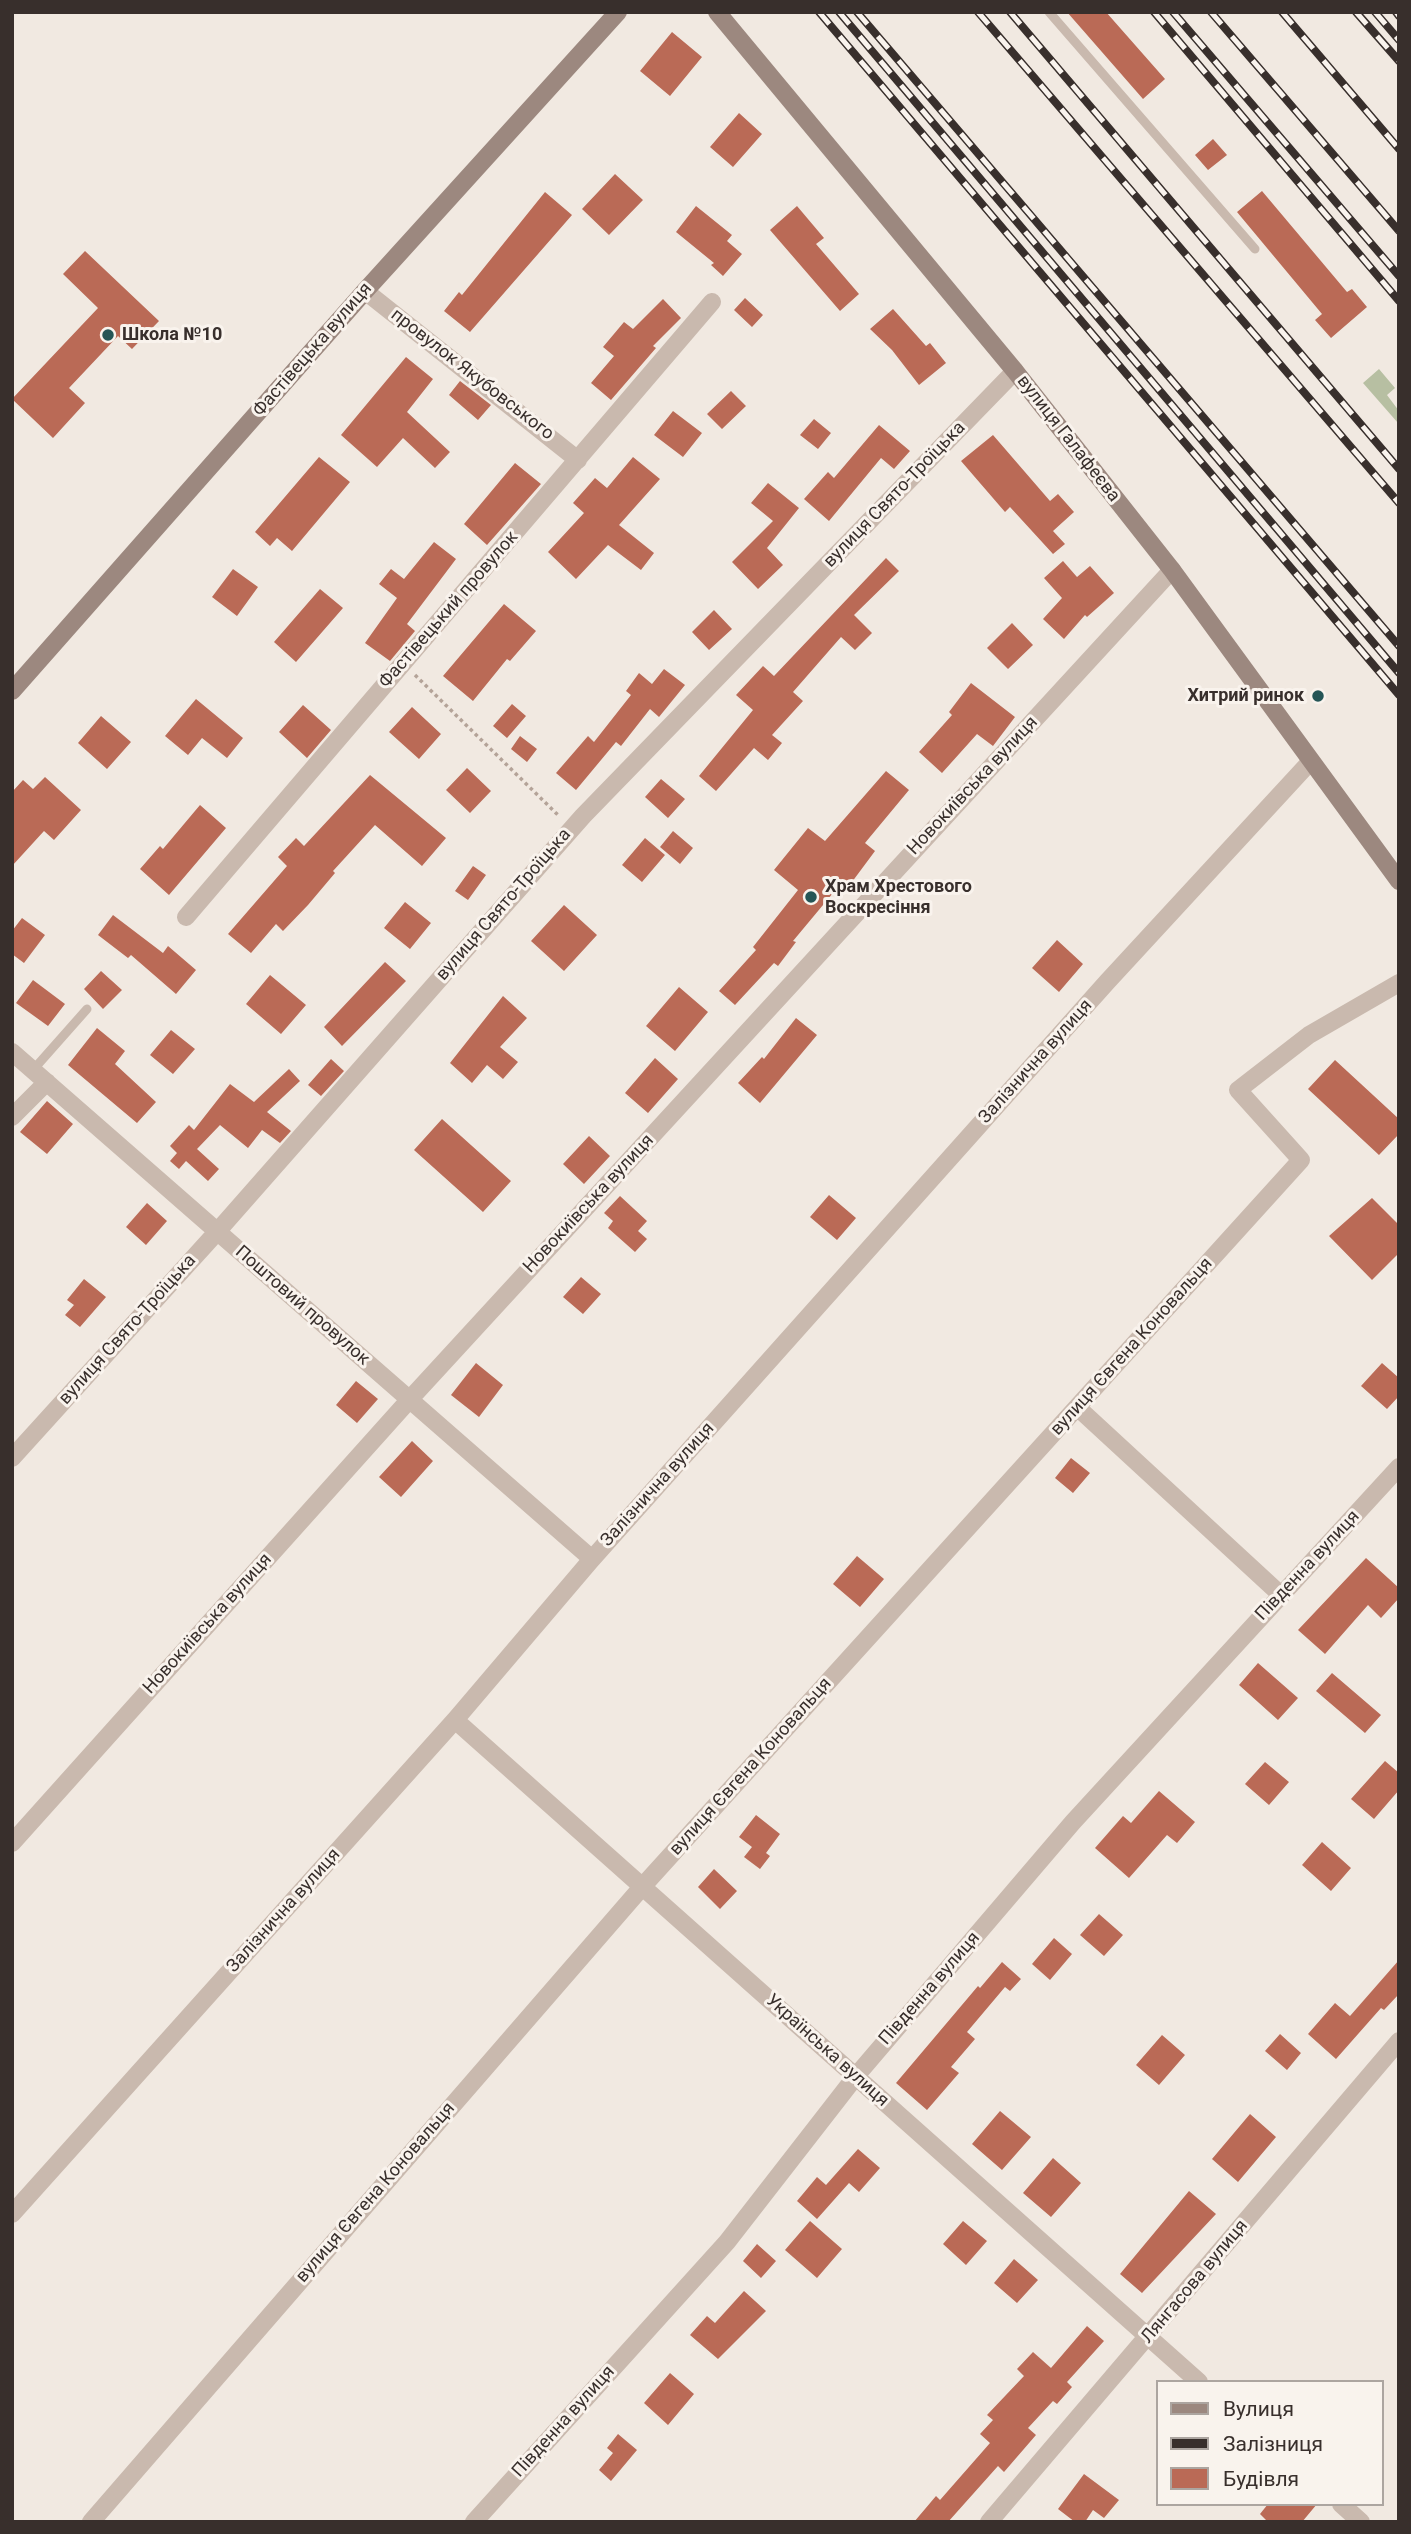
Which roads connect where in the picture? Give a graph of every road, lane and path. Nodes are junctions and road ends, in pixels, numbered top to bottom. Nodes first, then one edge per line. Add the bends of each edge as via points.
1 (618, 12) edge
2 (717, 12) edge
3 (1049, 12) edge
4 (1255, 249) dead end
5 (365, 291) junction
6 (712, 302) dead end
7 (1015, 371) junction
8 (578, 460) junction
9 (1172, 570) junction
10 (403, 664) junction
11 (12, 691) edge
12 (1310, 762) junction
13 (572, 828) junction
14 (1399, 881) edge
15 (186, 917) dead end
16 (1399, 983) edge
17 (87, 1009) dead end
18 (12, 1052) edge
19 (40, 1076) junction
20 (12, 1117) edge
21 (216, 1233) junction
22 (410, 1399) junction
23 (1077, 1407) junction
24 (12, 1458) edge
25 (1399, 1467) edge
26 (592, 1559) junction
27 (1281, 1595) junction
28 (455, 1720) junction
29 (12, 1843) edge
30 (642, 1887) junction
31 (1399, 2041) edge
32 (856, 2076) junction
33 (12, 2214) edge
34 (1148, 2338) junction
35 (1197, 2380) edge
36 (1343, 2506) edge
37 (91, 2522) edge
38 (474, 2522) edge
39 (989, 2522) edge
40 (1361, 2522) edge

1 - 5 street, Фастівецька вулиця
2 - 7 street, вулиця Галафеєва
3 - 4 lane
5 - 8 street, провулок Якубовського
5 - 11 street, Фастівецька вулиця
6 - 8 street, Фастівецький провулок
7 - 9 street, вулиця Галафеєва
7 - 13 street, вулиця Свято-Троїцька
8 - 10 street, Фастівецький провулок
9 - 12 street, вулиця Галафеєва
9 - 22 street, Новокиївська вулиця
10 - 13 path
10 - 15 street, Фастівецький провулок
12 - 14 street, вулиця Галафеєва
12 - 26 street, Залізнична вулиця via 1107,982
13 - 21 street, вулиця Свято-Троїцька
16 - 23 street, вулиця Євгена Коновальця via 1309,1035 1238,1090 1301,1160
17 - 19 lane
18 - 19 street, Поштовий провулок
19 - 20 street
19 - 21 street, Поштовий провулок
21 - 22 street, Поштовий провулок
21 - 24 street, вулиця Свято-Троїцька
22 - 26 street, Поштовий провулок
22 - 29 street, Новокиївська вулиця
23 - 27 street
23 - 30 street, вулиця Євгена Коновальця
25 - 27 street, Південна вулиця
26 - 28 street, Залізнична вулиця
27 - 32 street, Південна вулиця via 1073,1822
28 - 30 street, Українська вулиця
28 - 33 street, Залізнична вулиця
30 - 32 street, Українська вулиця
30 - 37 street, вулиця Євгена Коновальця
31 - 34 street, Лянгасова вулиця
32 - 34 street, Українська вулиця
32 - 38 street, Південна вулиця via 727,2242
34 - 35 street, Українська вулиця
34 - 39 street, Лянгасова вулиця
36 - 40 street

